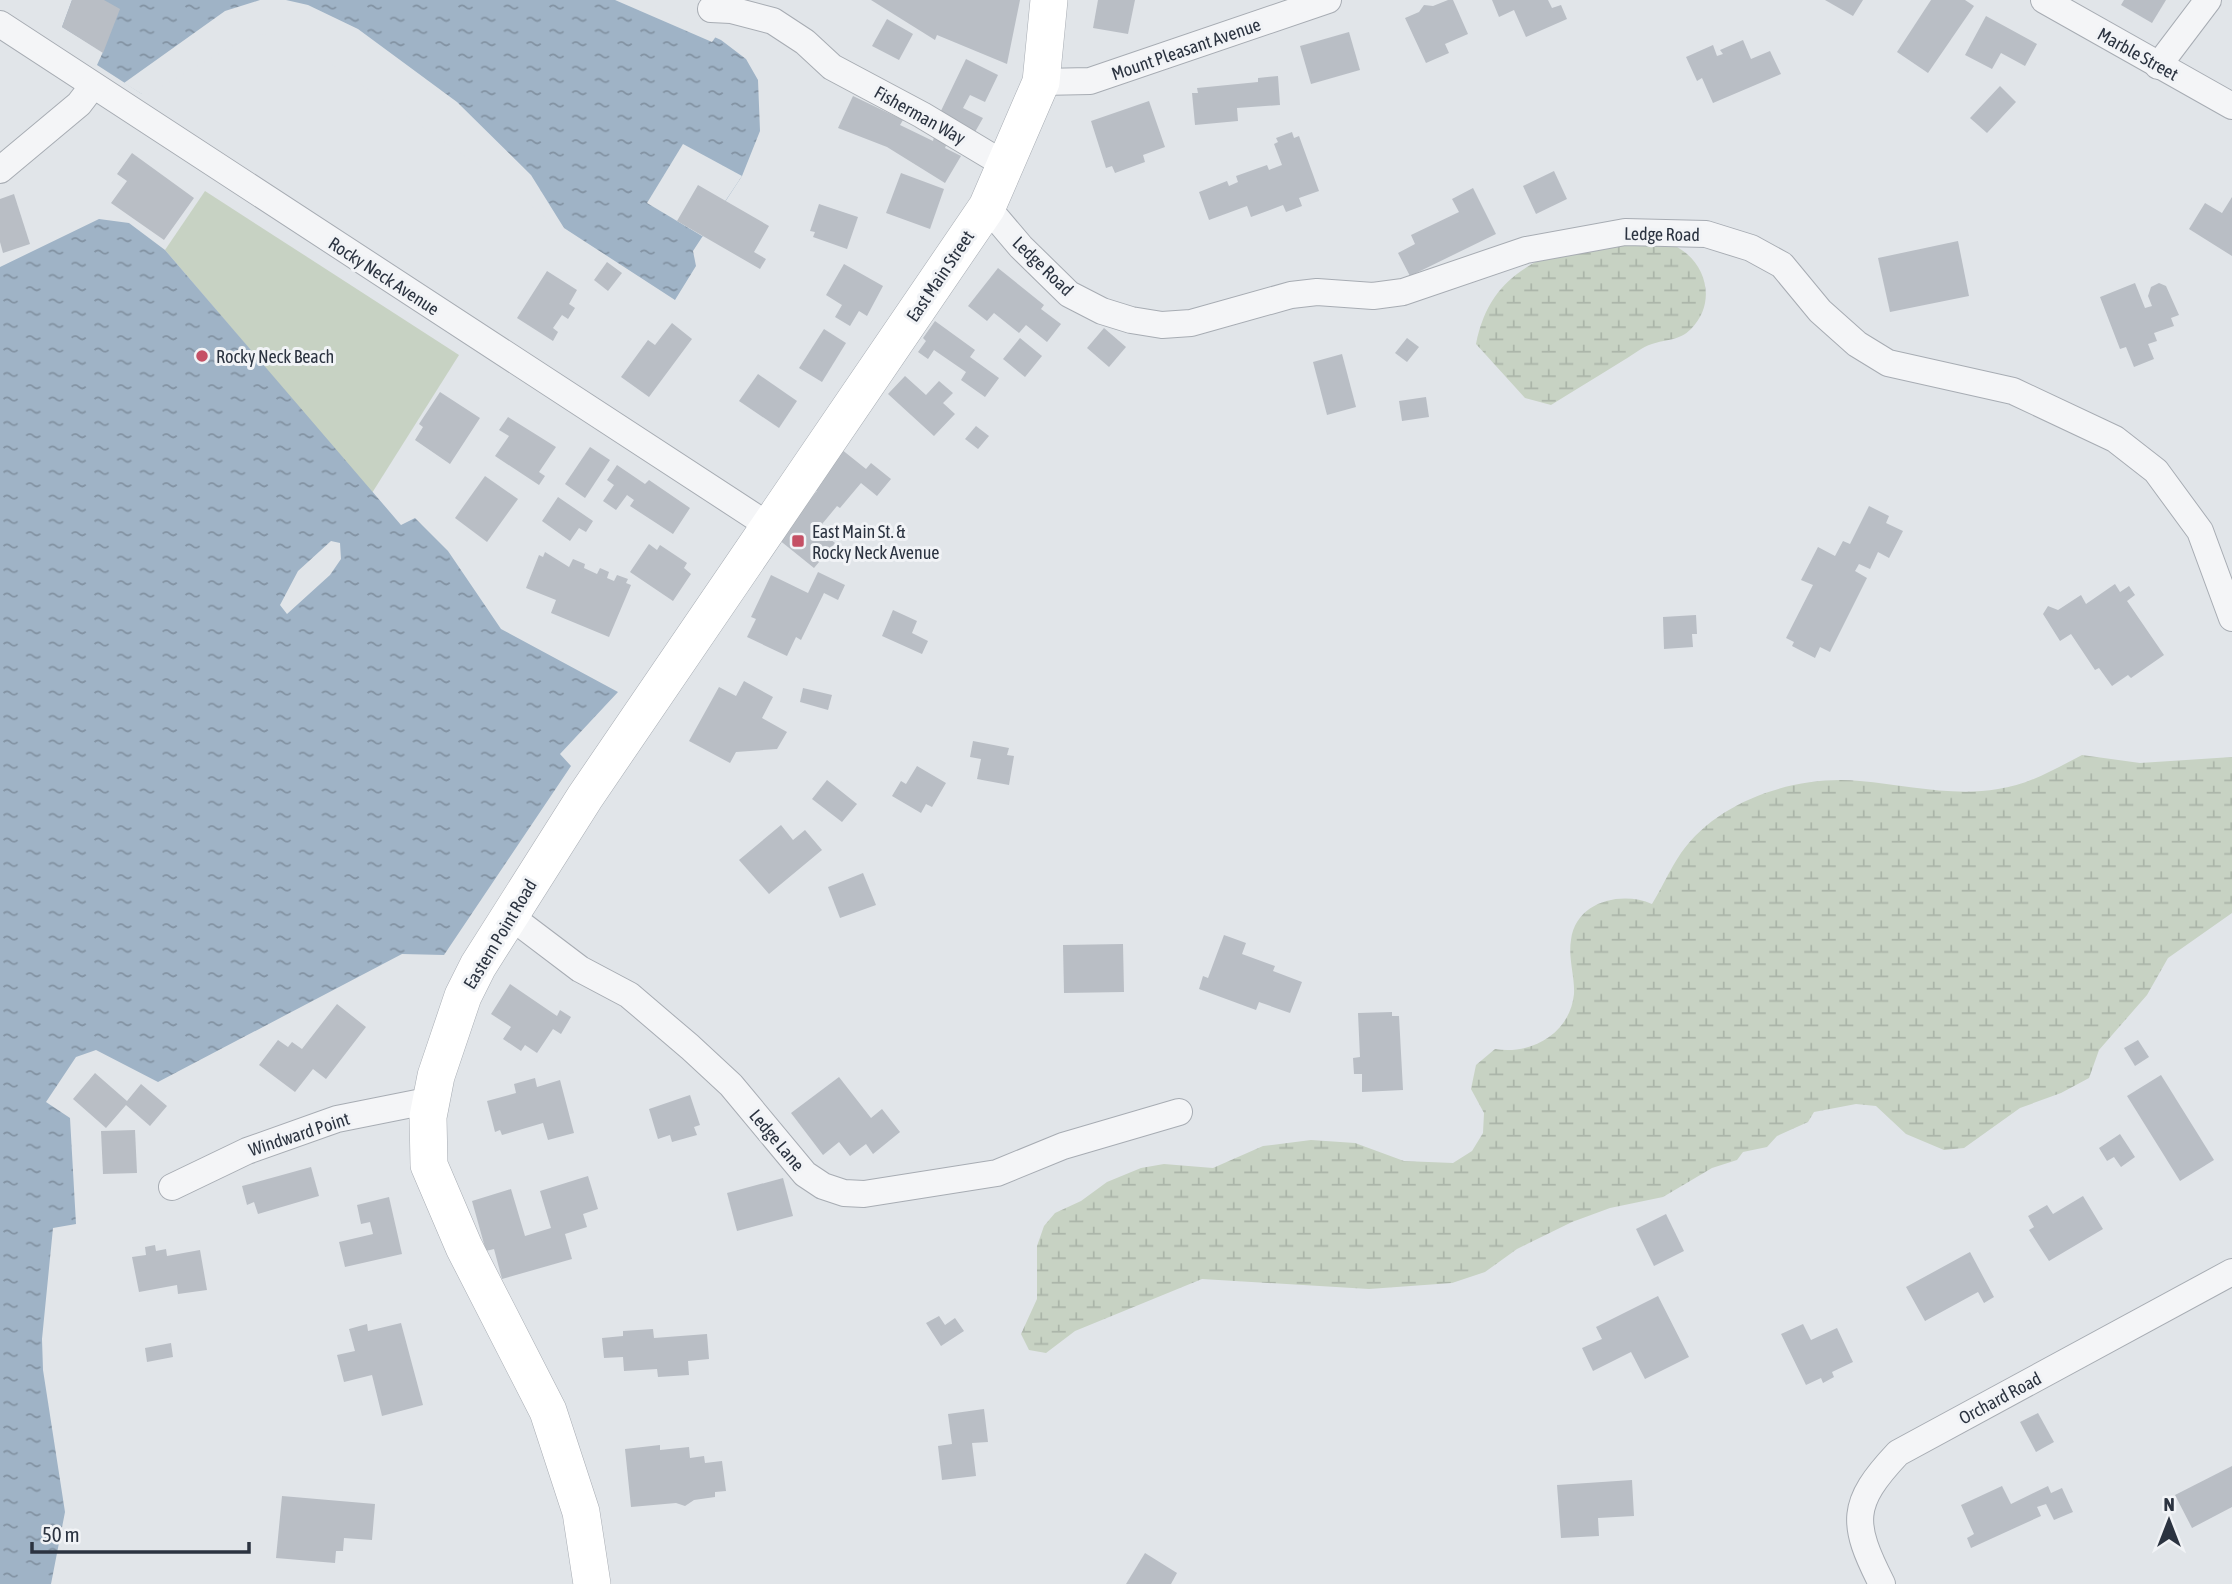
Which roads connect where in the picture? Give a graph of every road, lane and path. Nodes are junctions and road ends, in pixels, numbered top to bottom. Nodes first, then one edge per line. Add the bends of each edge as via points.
1 (1049, 0) edge
2 (2045, 0) edge
3 (2208, 0) edge
4 (1318, 2) edge
5 (711, 9) dead end
6 (3, 28) edge
7 (2158, 66) junction
8 (1041, 82) junction
9 (92, 87) junction
10 (2232, 106) edge
11 (1007, 166) junction
12 (0, 170) edge
13 (987, 207) junction
14 (769, 526) junction
15 (2232, 618) edge
16 (510, 916) junction
17 (432, 1100) junction
18 (1179, 1112) dead end
19 (172, 1187) dead end
20 (2232, 1272) edge
21 (592, 1584) edge
22 (1882, 1584) edge

1 - 8 main road, East Main Street
2 - 7 street, Marble Street
3 - 7 street
4 - 8 street, Mount Pleasant Avenue via 1090,82
5 - 11 street, Fisherman Way via 772,21 832,67
6 - 9 street, Rocky Neck Avenue
7 - 10 street, Marble Street
8 - 11 main road, East Main Street
9 - 12 street via 79,104
9 - 14 street, Rocky Neck Avenue
11 - 13 main road, East Main Street
13 - 14 main road, East Main Street
13 - 15 street, Ledge Road via 1069,294 1102,311 1163,325 1191,323 1291,295 1403,292 1526,250 1625,232 1706,234 1751,248 1782,265 1820,311 1857,344 1888,363 2013,391 2115,439 2156,471 2200,531
14 - 16 main road, Eastern Point Road
16 - 17 main road, Eastern Point Road via 463,996
16 - 18 street, Ledge Lane via 580,970 629,995 731,1085 805,1174 844,1194 997,1173 1063,1146
17 - 19 street, Windward Point via 337,1119 247,1151
17 - 21 main road, Eastern Point Road via 429,1165 464,1247 548,1411 582,1512
20 - 22 street, Orchard Road via 1898,1452 1870,1482 1859,1520 1862,1545

